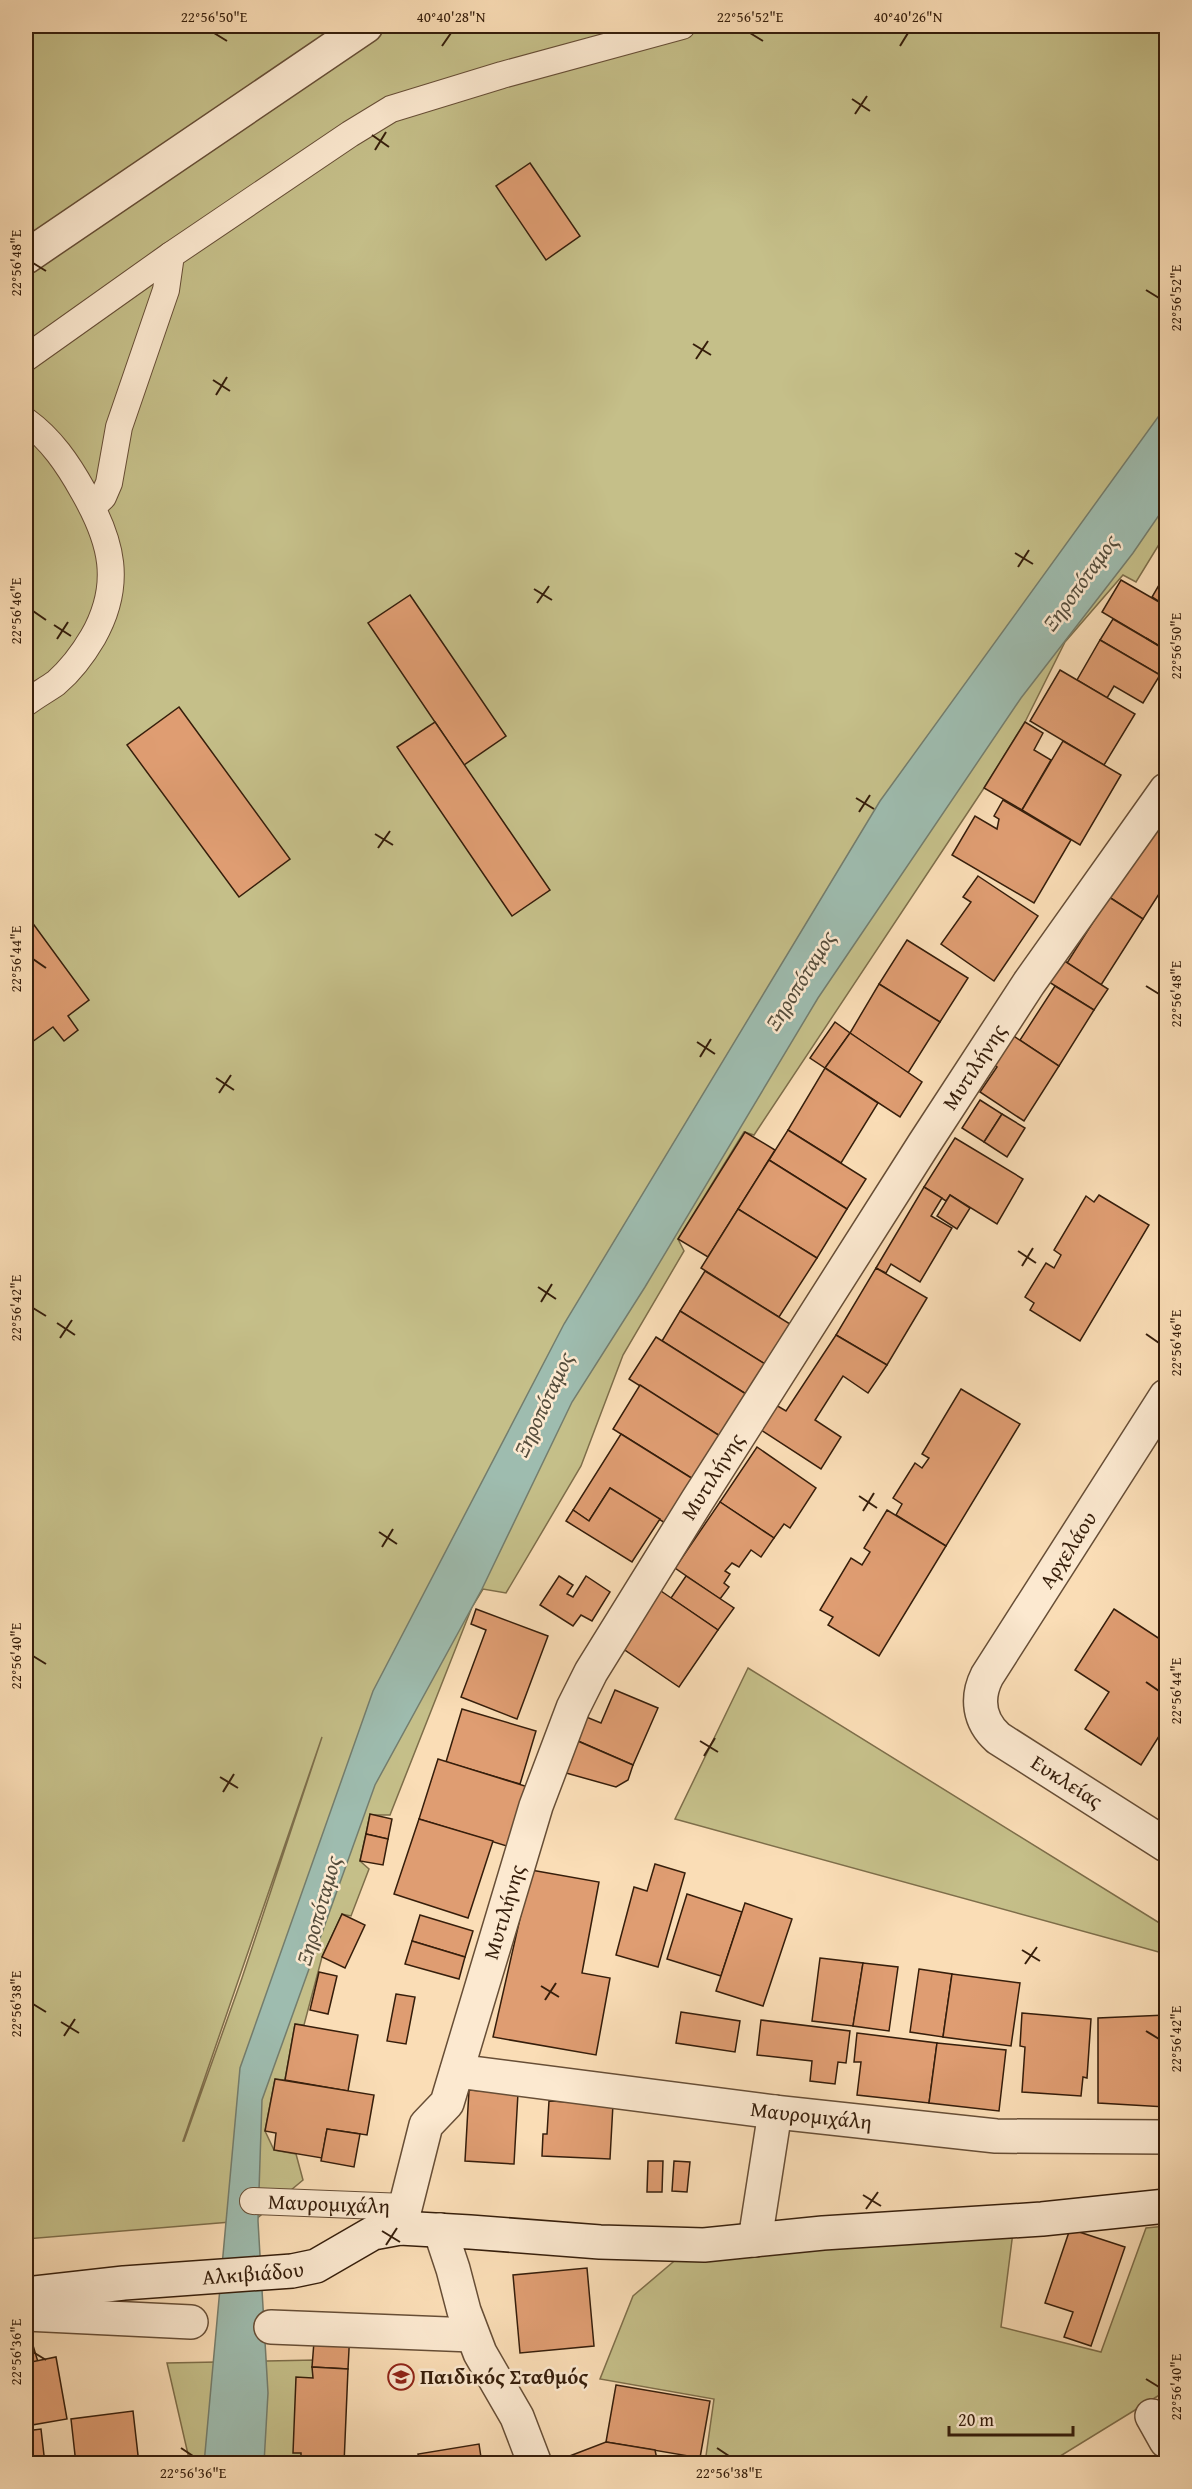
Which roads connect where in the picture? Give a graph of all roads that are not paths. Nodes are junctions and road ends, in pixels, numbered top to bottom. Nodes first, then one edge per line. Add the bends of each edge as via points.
1 (366, 26) edge
2 (682, 26) edge
3 (171, 255) junction
4 (26, 257) edge
5 (26, 358) edge
6 (26, 421) edge
7 (92, 507) junction
8 (26, 703) edge
9 (1167, 790) edge
10 (1167, 1396) edge
11 (981, 1707) joint
12 (1167, 1845) edge
13 (457, 2071) junction
14 (775, 2112) junction
15 (1167, 2137) edge
16 (253, 2201) dead end
17 (1167, 2206) edge
18 (402, 2218) junction
19 (455, 2231) junction
20 (755, 2240) junction
21 (26, 2294) edge
22 (26, 2314) edge
23 (191, 2322) dead end
24 (271, 2327) dead end
25 (472, 2335) junction
26 (535, 2463) edge

1 - 4 street
2 - 3 lane via 391,109
3 - 5 lane
3 - 7 lane via 166,290 119,427 109,483 103,497
6 - 7 lane via 55,447
7 - 8 lane via 109,549 110,599 84,653 57,682
9 - 13 street, Μυτιλήνης via 1029,983 591,1672 536,1806
10 - 11 street, Αρχελάου via 987,1676
11 - 12 street, Ευκλείας via 986,1724 998,1738
13 - 14 street, Μαυρομιχάλη
13 - 18 street, Μυτιλήνης via 447,2103 426,2125
14 - 15 street, Μαυρομιχάλη via 996,2136
14 - 20 street
16 - 18 lane, Μαυρομιχάλη
17 - 20 street
18 - 19 street, Αλκιβιάδου
18 - 21 street, Αλκιβιάδου via 316,2266 292,2271
19 - 20 street via 600,2242 704,2245
19 - 25 street
22 - 23 street
24 - 25 street
25 - 26 street via 517,2417

